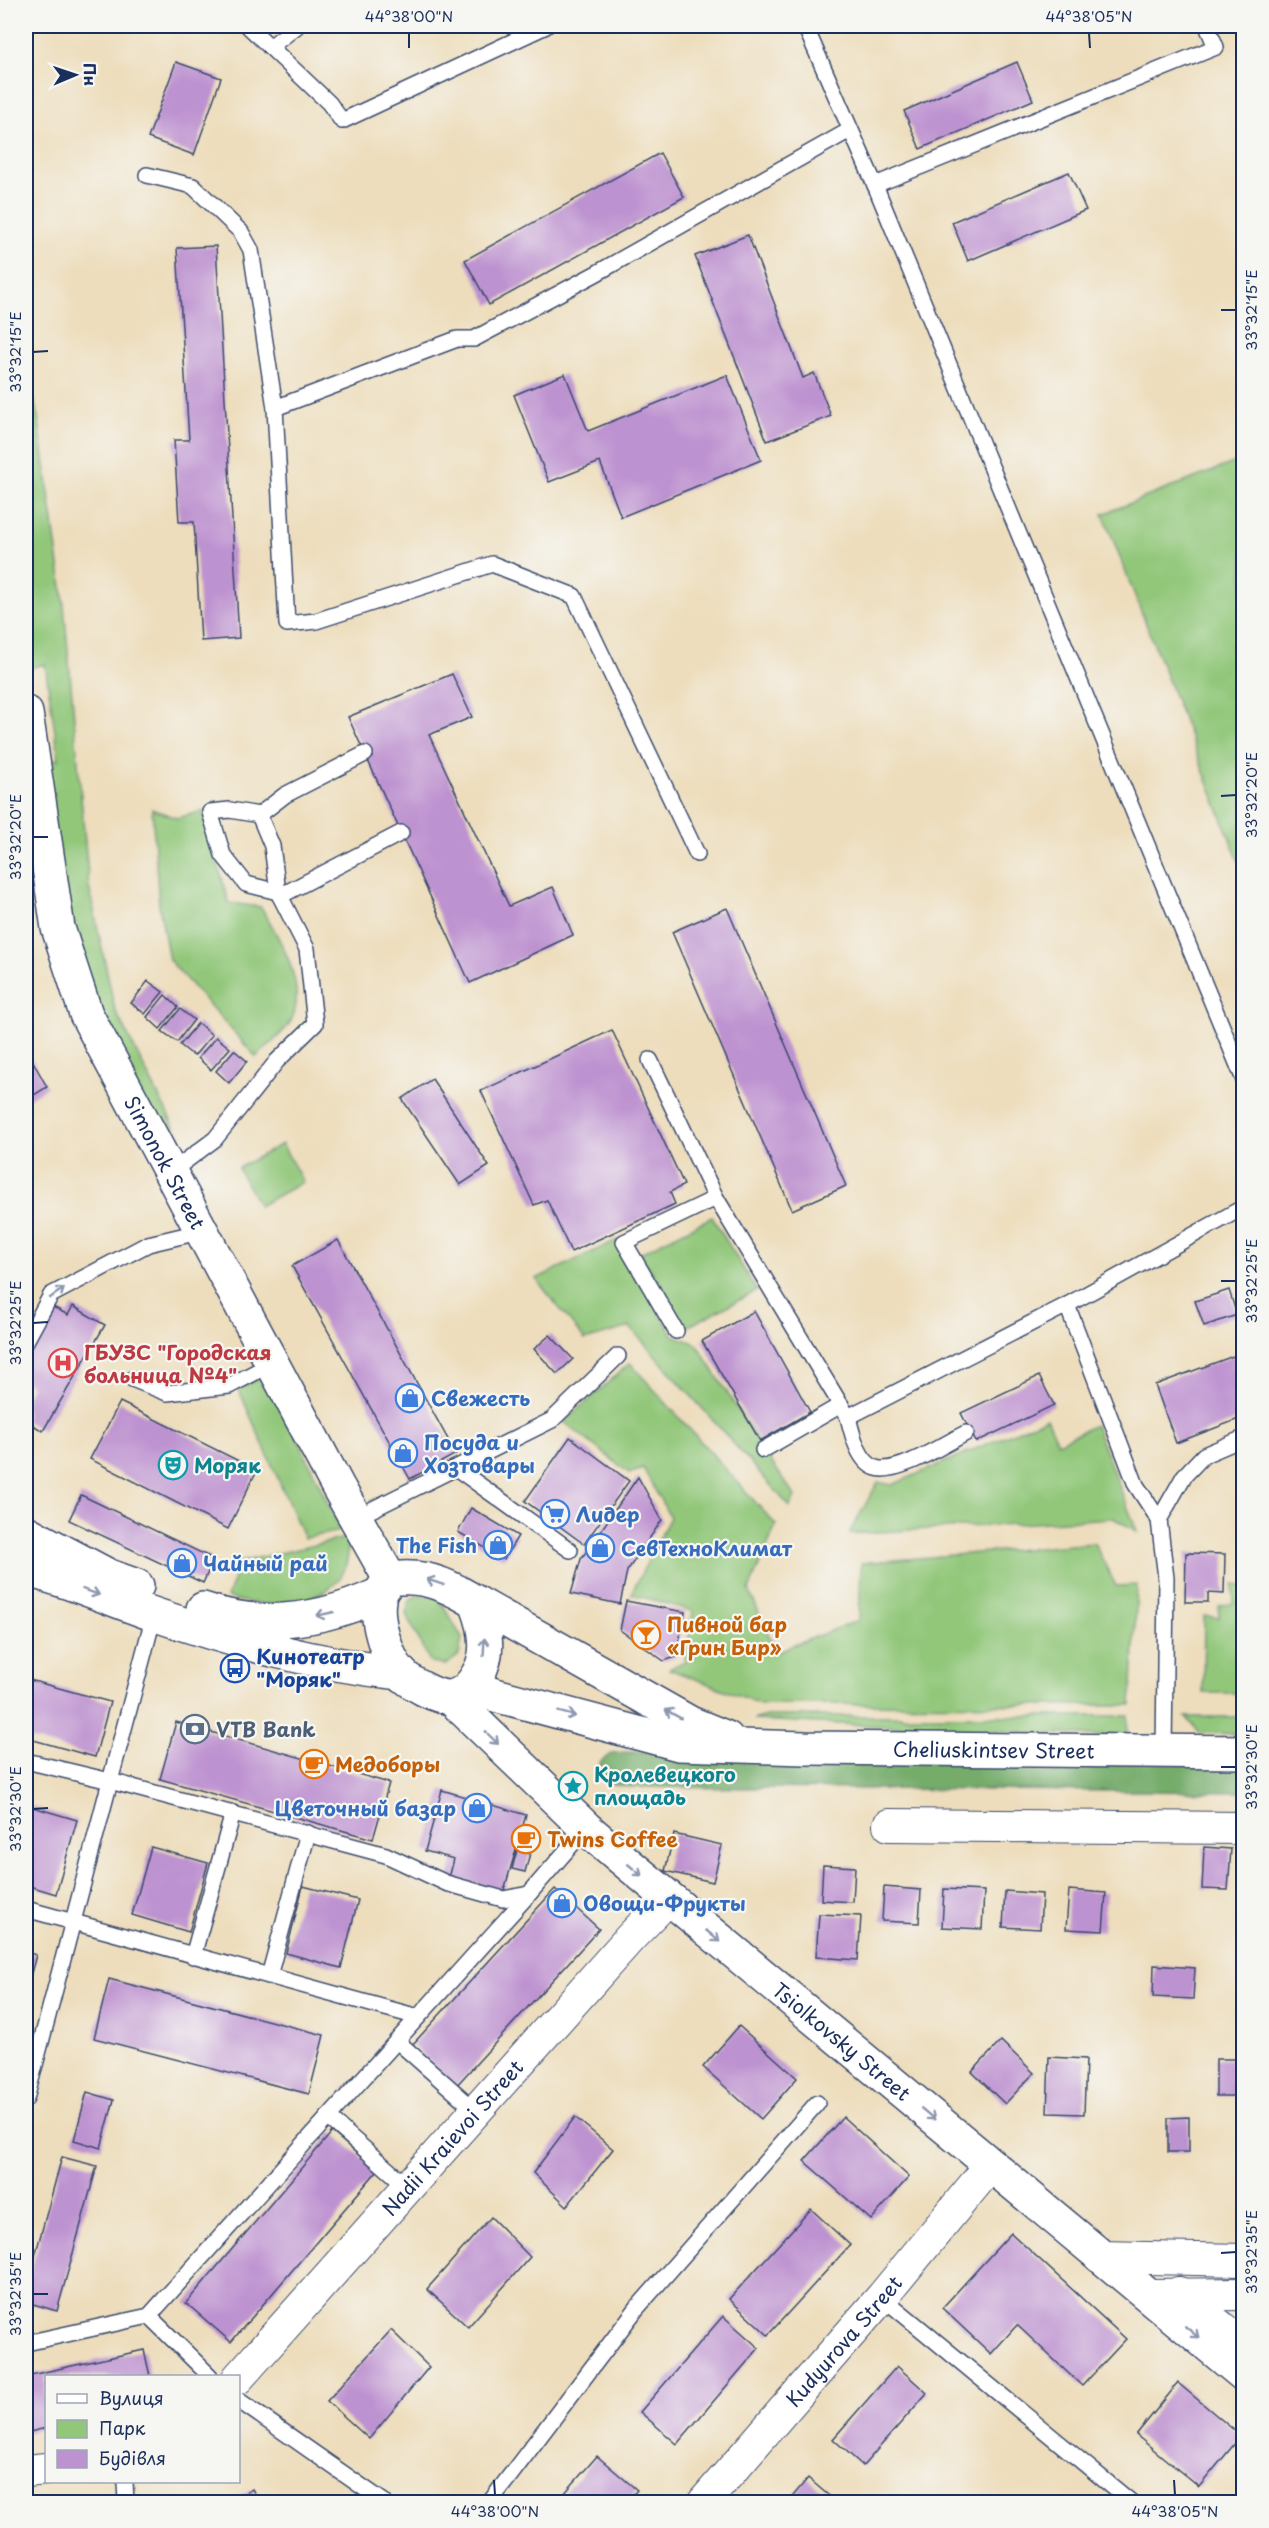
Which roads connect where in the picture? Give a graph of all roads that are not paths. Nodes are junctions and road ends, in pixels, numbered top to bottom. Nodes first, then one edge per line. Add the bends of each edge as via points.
1 (248, 26) edge
2 (297, 26) edge
3 (546, 26) edge
4 (804, 26) edge
5 (1207, 26) edge
6 (270, 47) junction
7 (850, 130) junction
8 (147, 175) dead end
9 (875, 185) junction
10 (275, 408) junction
11 (26, 713) edge
12 (365, 754) dead end
13 (259, 815) junction
14 (401, 833) dead end
15 (697, 854) dead end
16 (279, 894) junction
17 (650, 1060) dead end
18 (1244, 1080) edge
19 (171, 1172) junction
20 (716, 1198) junction
21 (1244, 1207) edge
22 (203, 1231) junction
23 (1067, 1305) junction
24 (676, 1331) dead end
25 (26, 1341) edge
26 (618, 1356) dead end
27 (273, 1363) junction
28 (132, 1379) dead end
29 (844, 1411) junction
30 (966, 1433) dead end
31 (1244, 1438) edge
32 (763, 1450) dead end
33 (456, 1468) junction
34 (355, 1518) junction
35 (1160, 1520) junction
36 (570, 1550) dead end
37 (33, 1555) edge
38 (385, 1587) junction
39 (476, 1603) junction
40 (154, 1615) junction
41 (401, 1673) junction
42 (460, 1693) junction
43 (746, 1745) junction
44 (1164, 1752) junction
45 (1244, 1752) edge
46 (26, 1761) edge
47 (110, 1781) junction
48 (233, 1813) junction
49 (889, 1825) dead end
50 (585, 1828) junction
51 (1244, 1828) edge
52 (308, 1833) junction
53 (529, 1894) junction
54 (668, 1899) junction
55 (26, 1909) edge
56 (72, 1922) junction
57 (193, 1956) junction
58 (269, 1976) junction
59 (418, 2017) junction
60 (397, 2041) junction
61 (26, 2099) edge
62 (817, 2103) dead end
63 (476, 2111) junction
64 (328, 2116) junction
65 (986, 2172) junction
66 (409, 2188) junction
67 (1100, 2257) junction
68 (1244, 2260) edge
69 (1163, 2294) junction
70 (1244, 2294) edge
71 (882, 2297) junction
72 (149, 2316) junction
73 (26, 2343) edge
74 (1244, 2346) edge
75 (209, 2375) edge
76 (1244, 2375) edge
77 (240, 2376) edge
78 (240, 2401) edge
79 (45, 2469) edge
80 (26, 2471) edge
81 (125, 2483) edge
82 (126, 2502) edge
83 (384, 2502) edge
84 (490, 2502) edge
85 (704, 2502) edge
86 (1131, 2502) edge

1 - 6 lane
2 - 6 lane
3 - 6 lane via 342,121 329,103
4 - 7 lane
5 - 9 lane via 1216,47
7 - 9 lane
7 - 10 lane via 474,339 457,339
8 - 10 lane via 193,186 241,232 251,250
9 - 18 lane
10 - 15 lane via 287,624 316,621 492,564 574,596
11 - 19 main road, Simonok Street via 58,928 87,1014
12 - 13 lane via 285,795
13 - 16 lane via 272,846
13 - 16 lane via 230,810 210,812 224,855 246,884
14 - 16 lane
16 - 19 lane via 307,949 315,1024 277,1061 215,1139
17 - 20 lane
19 - 22 main road, Simonok Street
20 - 24 lane via 624,1242
20 - 29 lane
21 - 23 lane
25 -> 22 lane via 51,1295 148,1244
22 - 27 main road, Simonok Street
23 - 29 lane
23 - 35 lane via 1136,1485
26 - 33 lane via 552,1420
27 - 28 lane via 229,1386 167,1393
27 - 34 main road, Simonok Street
29 - 30 lane via 862,1457 875,1468 902,1465
29 - 32 lane
31 - 35 lane via 1204,1455 1184,1476
33 - 34 lane
33 - 36 lane
34 - 38 main road, Simonok Street
35 - 44 lane via 1166,1578
38 -> 37 main road via 348,1608 320,1616 258,1621 216,1613
37 -> 40 main road
39 -> 38 main road via 440,1583 405,1577
38 - 41 main road via 378,1618
42 -> 39 main road via 483,1666 485,1626
43 -> 39 main road, Cheliuskintsev Street via 690,1723
40 - 41 main road via 309,1660
40 - 47 lane
41 - 42 main road via 425,1690
42 -> 43 main road, Cheliuskintsev Street via 679,1744
42 -> 50 main road, Tsiolkovsky Street
43 - 44 main road, Cheliuskintsev Street via 805,1749
44 - 45 main road, Cheliuskintsev Street
46 - 47 lane
47 - 48 lane
47 - 56 lane
48 - 52 lane
48 - 57 lane
49 - 51 street
50 - 53 lane
50 -> 54 main road, Tsiolkovsky Street
52 - 53 lane via 386,1855 458,1887 503,1899
52 - 58 lane
53 - 59 lane
54 - 63 street, Nadii Kraievoi Street
54 -> 65 main road, Tsiolkovsky Street
55 - 56 lane
56 - 57 lane
56 - 61 lane
57 - 58 lane
58 - 59 lane
59 - 60 lane
60 - 63 lane
60 - 64 lane
62 - 84 lane via 637,2308
63 - 66 street, Nadii Kraievoi Street
64 - 66 lane
64 - 72 lane
65 - 67 main road, Tsiolkovsky Street
65 - 71 street, Kudyurova Street
66 - 77 street, Nadii Kraievoi Street
67 - 68 street
67 - 69 main road, Tsiolkovsky Street
69 - 70 street
69 - 74 street
69 -> 76 main road, Tsiolkovsky Street
71 - 85 street, Kudyurova Street
71 - 86 lane
72 - 73 lane
72 - 75 lane
78 - 83 lane
79 - 80 street
81 - 82 lane

